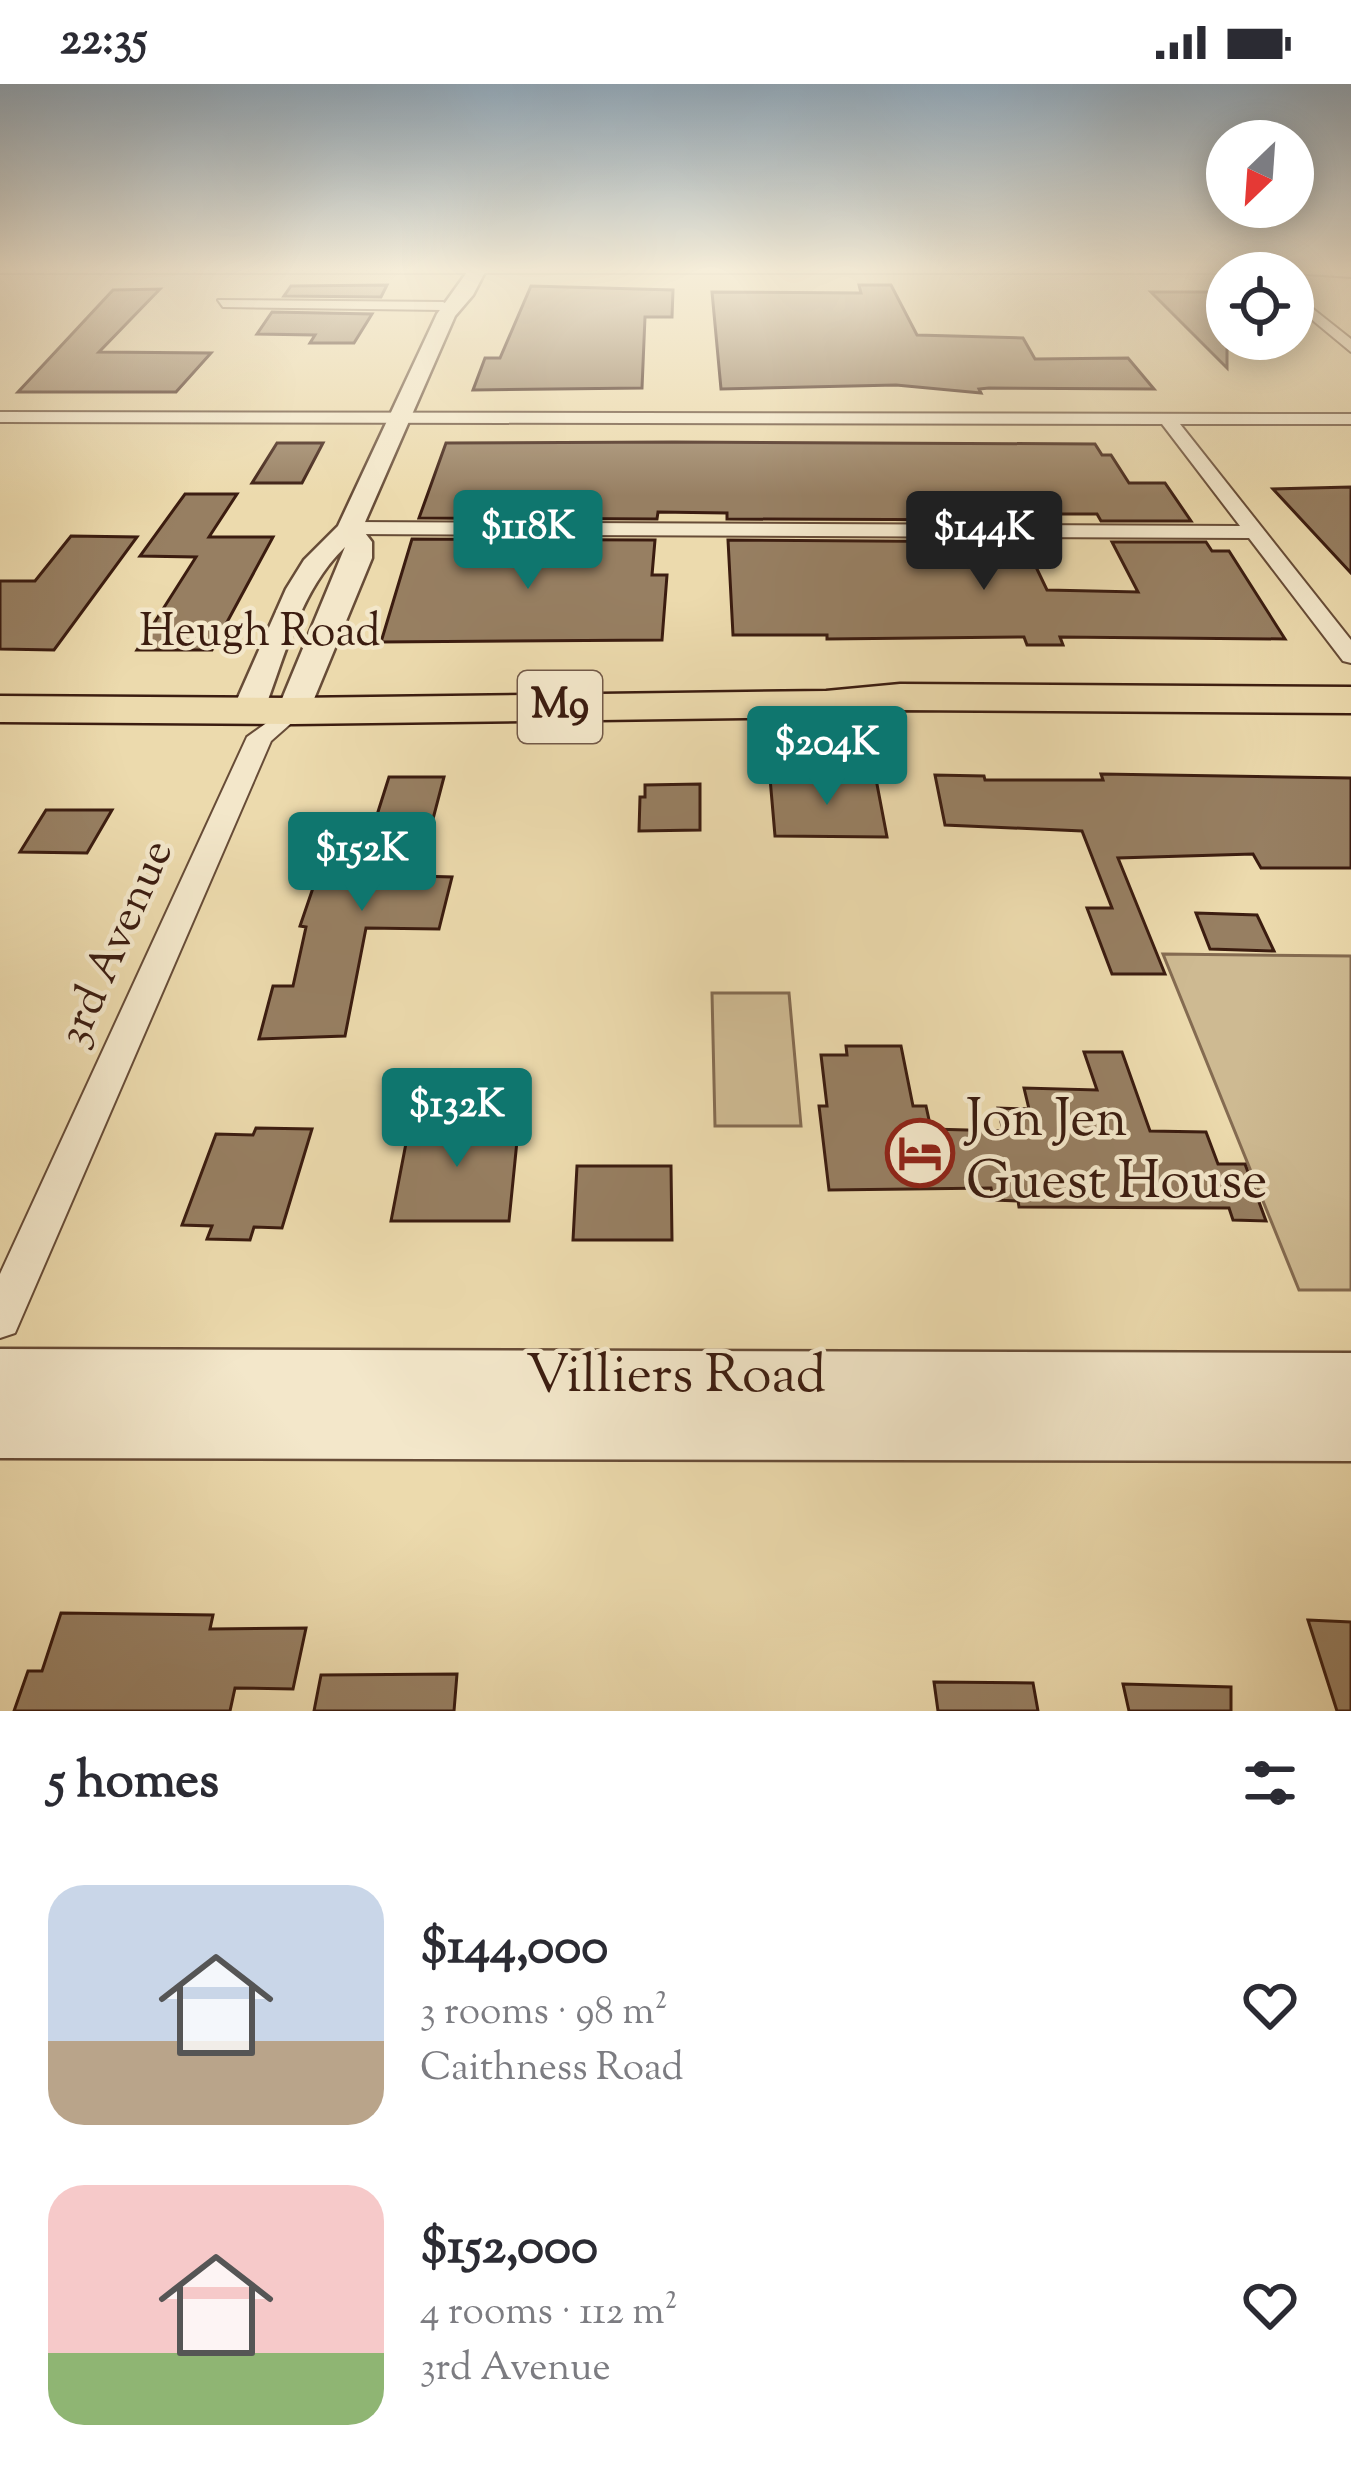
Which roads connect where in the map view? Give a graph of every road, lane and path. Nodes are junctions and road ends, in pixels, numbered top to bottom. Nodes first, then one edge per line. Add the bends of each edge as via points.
1 (430, 344) edge
2 (0, 417) edge
3 (400, 417) junction
4 (1351, 418) edge
5 (1167, 419) junction
6 (350, 529) junction
7 (1252, 532) junction
8 (1351, 656) edge
9 (0, 683) edge
10 (1351, 700) edge
11 (273, 706) junction
12 (0, 710) edge
13 (0, 1318) edge
14 (0, 1376) edge
15 (1351, 1380) edge
16 (1277, 1406) junction
17 (0, 1429) edge
18 (1351, 1432) edge

1 - 3 street, 3rd Avenue
2 - 3 street
3 - 5 street
3 - 6 street, 3rd Avenue
4 - 5 street
5 - 7 street
6 - 7 street
6 - 11 street, 3rd Avenue via 307,579
6 - 11 street, 3rd Avenue via 358,558
7 - 8 street
9 - 11 main road, Heugh Road / M9
10 - 11 main road, Heugh Road / M9
11 - 12 main road, Heugh Road / M9
11 - 13 street, 3rd Avenue
14 - 16 street, Villiers Road
15 - 16 street, Villiers Road
16 - 17 street, Villiers Road
16 - 18 street, Villiers Road

